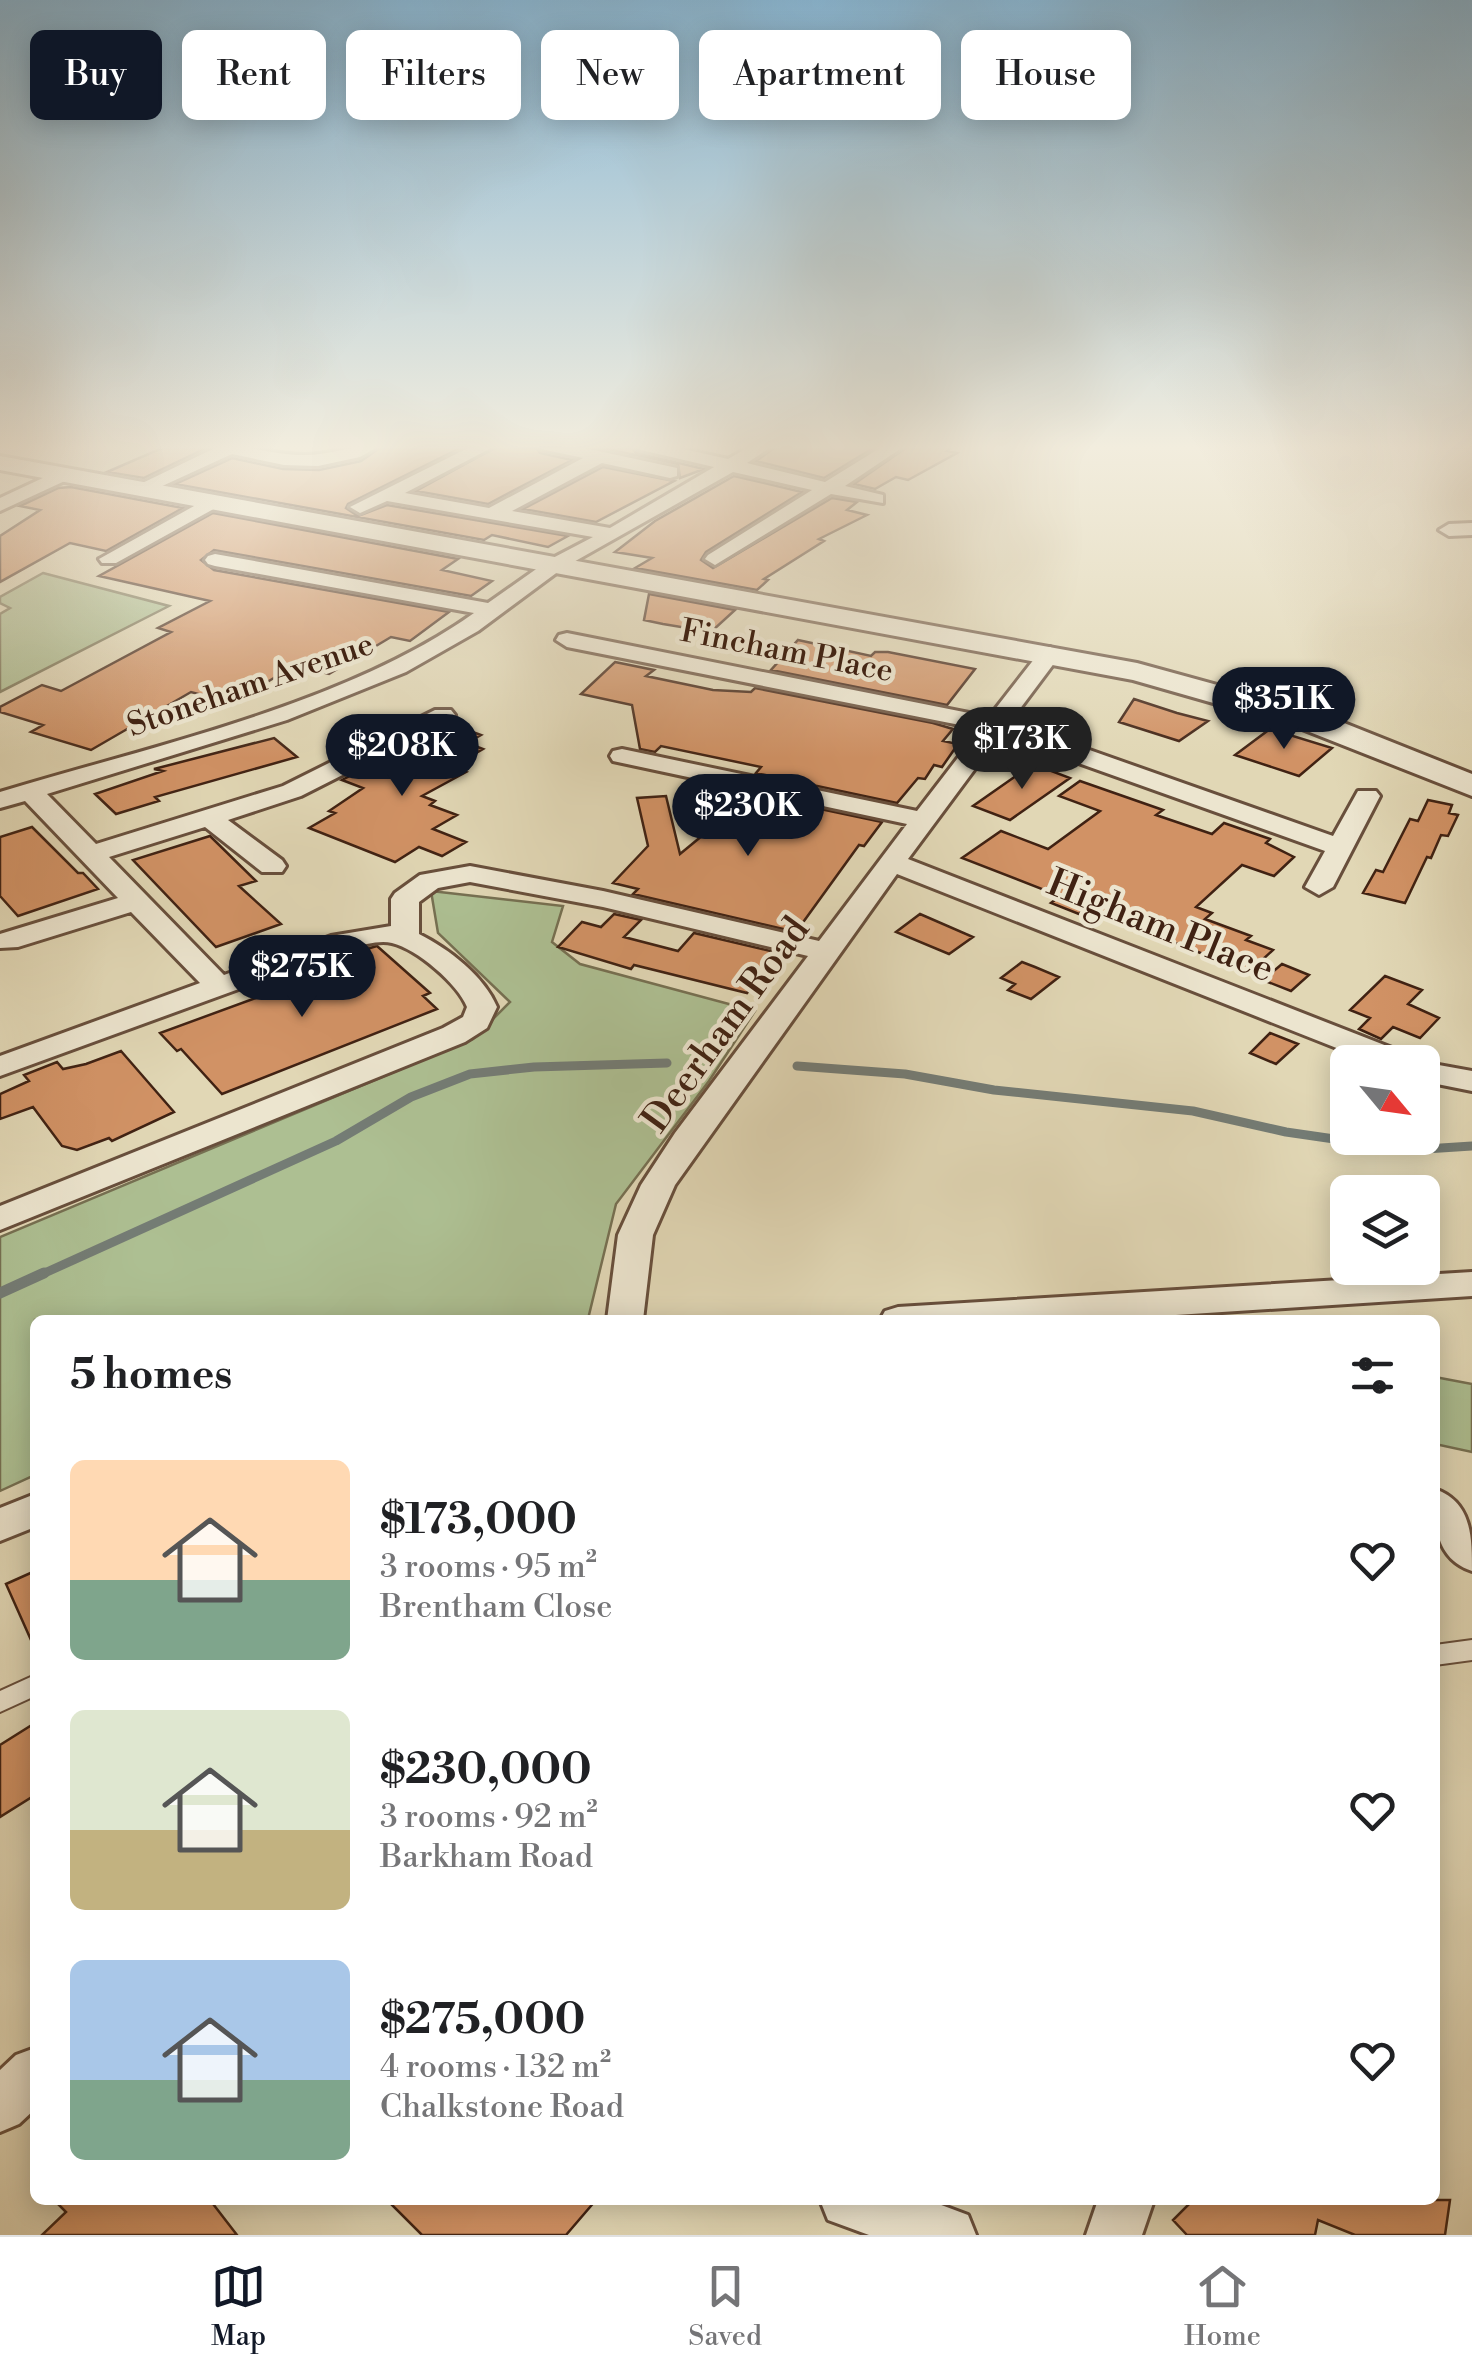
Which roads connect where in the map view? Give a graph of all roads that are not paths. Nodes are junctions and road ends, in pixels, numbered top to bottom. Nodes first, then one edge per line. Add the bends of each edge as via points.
1 (127, 549) edge
2 (474, 549) edge
3 (585, 549) edge
4 (731, 549) edge
5 (109, 559) dead end
6 (715, 559) dead end
7 (215, 560) dead end
8 (556, 564) junction
9 (492, 610) junction
10 (567, 640) dead end
11 (1050, 654) junction
12 (443, 715) dead end
13 (994, 725) junction
14 (622, 756) dead end
15 (1472, 786) edge
16 (30, 791) junction
17 (1366, 796) dead end
18 (0, 800) edge
19 (211, 819) junction
20 (924, 820) junction
21 (1340, 846) junction
22 (92, 854) junction
23 (892, 862) junction
24 (272, 866) dead end
25 (1318, 886) dead end
26 (136, 902) junction
27 (404, 935) junction
28 (8, 941) dead end
29 (825, 951) junction
30 (219, 986) junction
31 (1355, 1045) edge
32 (0, 1067) edge
33 (1440, 1075) edge
34 (1472, 1081) edge
35 (0, 1220) edge
36 (1472, 1284) edge
37 (1287, 1308) edge
38 (625, 1315) edge
39 (1060, 1315) edge
40 (30, 1512) edge
41 (1440, 1512) edge
42 (0, 1525) edge
43 (1472, 1554) edge
44 (1472, 1650) edge
45 (1440, 1654) edge
46 (30, 1687) edge
47 (0, 1702) edge
48 (30, 2078) edge
49 (0, 2105) edge
50 (862, 2205) edge
51 (1124, 2205) edge
52 (948, 2235) edge
53 (1114, 2235) edge

1 - 5 street
2 - 8 street
3 - 8 street, Stoneham Avenue
4 - 6 street
7 - 9 street
8 - 9 street, Stoneham Avenue
8 - 11 street
9 - 16 street, Stoneham Avenue via 414,660 338,694
10 - 13 street, Fincham Place
11 - 13 street, Deerham Road
11 - 15 street via 1291,715
12 - 19 street via 316,781
13 - 20 street, Deerham Road
13 - 21 street, Fincham Place
14 - 20 street
16 - 18 street, Stoneham Avenue
16 - 22 street
17 - 21 street
19 - 22 street
19 - 24 street
20 - 23 street, Deerham Road
21 - 25 street
22 - 26 street
23 - 29 street, Deerham Road
23 - 31 street, Higham Place
26 - 28 street
26 - 30 street
27 - 29 street via 405,899 430,880 455,874 603,898
27 - 30 street via 354,938
27 - 35 street via 473,990 482,1007 476,1022
29 - 38 street, Deerham Road via 647,1208 629,1264
30 - 32 street
33 - 34 street
36 - 37 street
37 - 39 street
40 - 42 street
41 - 43 street
44 - 45 lane
46 - 47 lane
48 - 49 street
50 - 52 street
51 - 53 street

